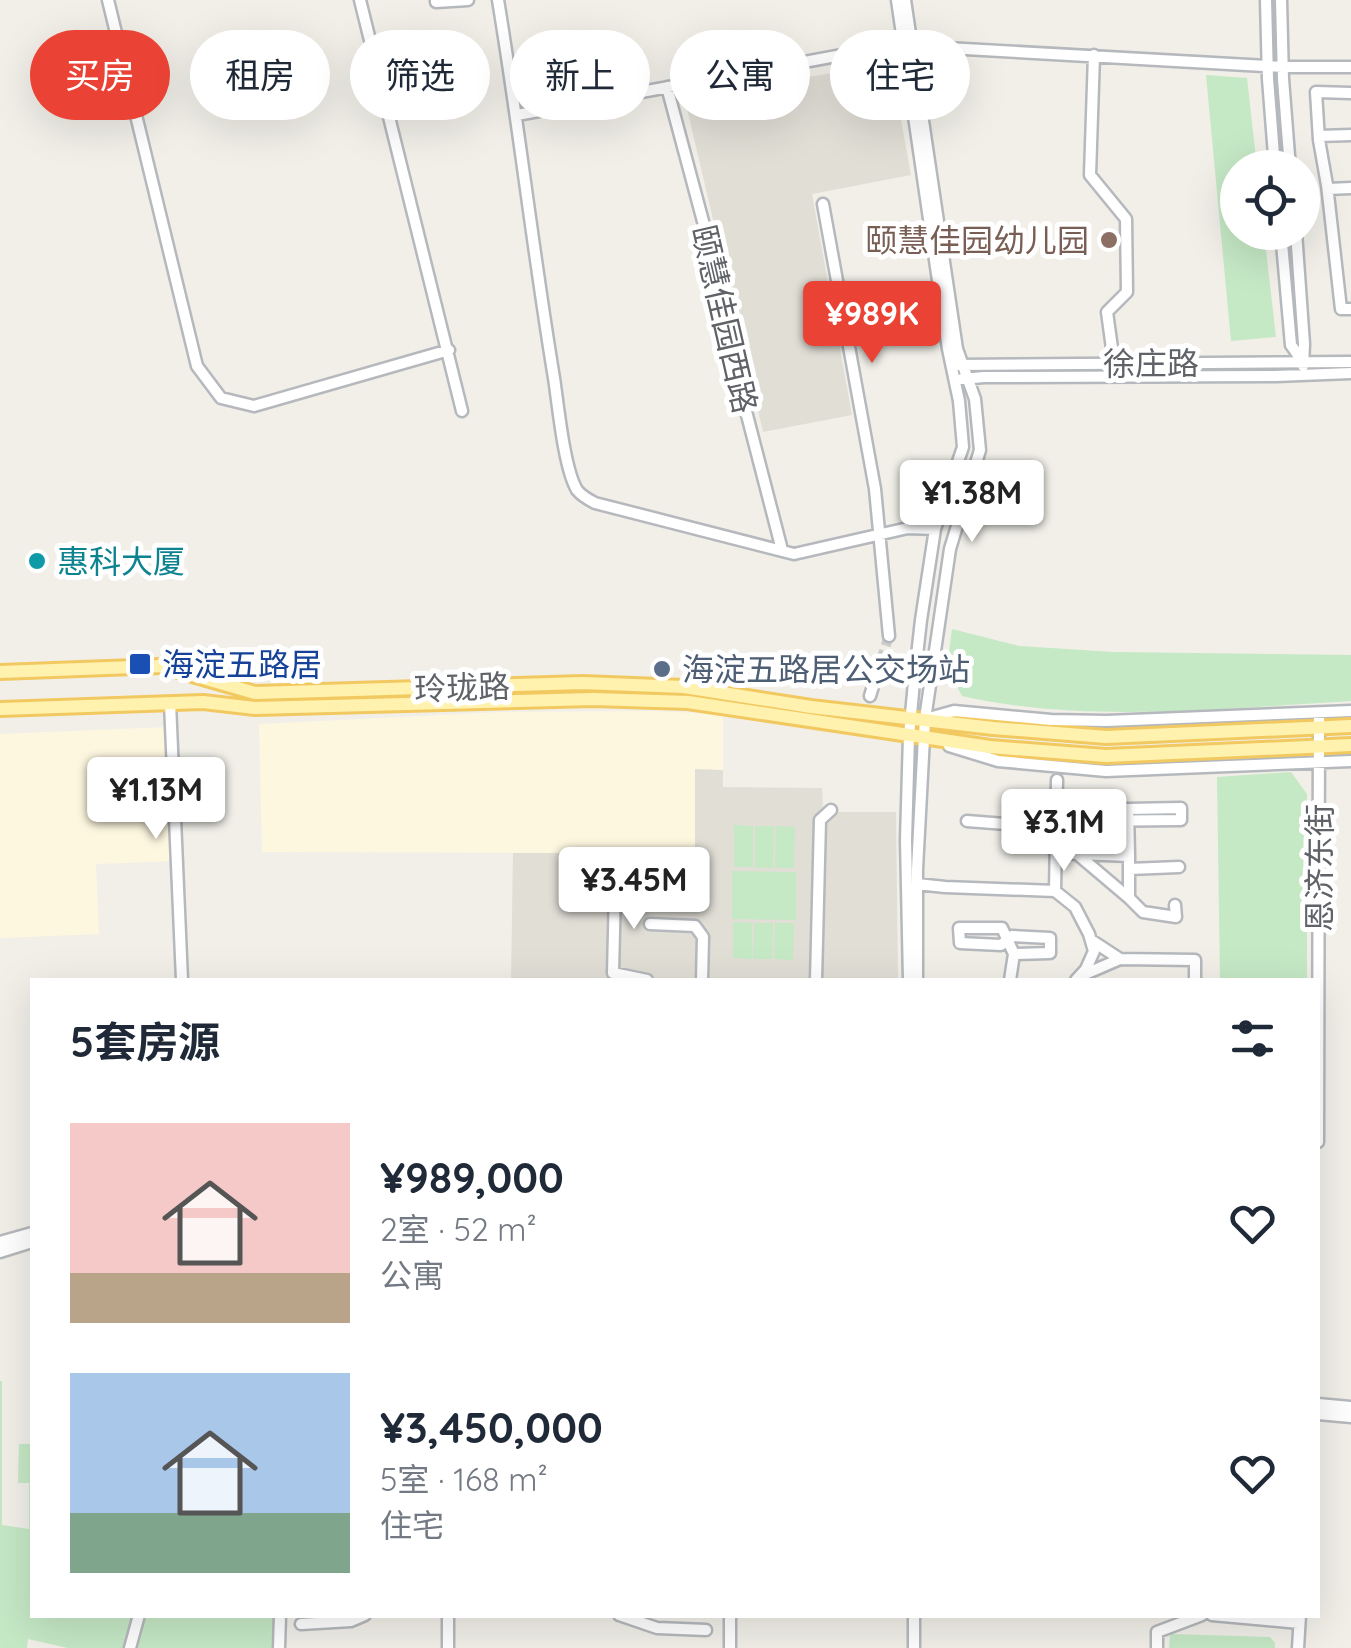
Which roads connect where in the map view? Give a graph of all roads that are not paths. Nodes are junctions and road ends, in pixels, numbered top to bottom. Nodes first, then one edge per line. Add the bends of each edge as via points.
1 (108, 0) edge
2 (360, 0) edge
3 (436, 0) edge
4 (468, 0) edge
5 (498, 0) edge
6 (897, 0) edge
7 (906, 0) edge
8 (1266, 0) edge
9 (1281, 0) edge
10 (910, 30) edge
11 (970, 49) edge
12 (1094, 54) junction
13 (830, 57) edge
14 (1282, 66) junction
15 (1351, 67) edge
16 (510, 73) edge
17 (667, 88) dead end
18 (650, 90) edge
19 (1351, 93) edge
20 (518, 120) edge
21 (923, 120) edge
22 (1351, 135) edge
23 (1319, 136) junction
24 (1274, 150) edge
25 (1289, 150) edge
26 (1351, 188) edge
27 (1328, 189) junction
28 (822, 204) dead end
29 (1282, 250) edge
30 (1297, 250) edge
31 (1351, 310) edge
32 (449, 350) junction
33 (1351, 362) edge
34 (1114, 363) junction
35 (957, 365) junction
36 (1303, 368) junction
37 (1351, 373) edge
38 (968, 378) junction
39 (954, 380) junction
40 (462, 411) dead end
41 (936, 529) junction
42 (879, 534) junction
43 (782, 550) junction
44 (889, 636) tunnel mouth
45 (882, 660) tunnel mouth
46 (4, 673) edge
47 (870, 696) dead end
48 (170, 703) junction
49 (0, 709) edge
50 (1351, 712) edge
51 (918, 719) junction
52 (1319, 720) junction
53 (1351, 726) edge
54 (909, 736) junction
55 (924, 738) junction
56 (1351, 745) edge
57 (1319, 746) junction
58 (1351, 761) edge
59 (1319, 762) junction
60 (1057, 780) dead end
61 (831, 810) dead end
62 (1128, 814) dead end
63 (967, 821) dead end
64 (1056, 828) junction
65 (1055, 853) junction
66 (1077, 854) junction
67 (1129, 856) junction
68 (1179, 867) dead end
69 (1129, 869) junction
70 (917, 884) junction
71 (615, 889) dead end
72 (1055, 891) junction
73 (1129, 898) junction
74 (1175, 905) dead end
75 (650, 924) dead end
76 (1091, 940) junction
77 (1014, 954) junction
78 (1120, 959) junction
79 (182, 978) edge
80 (638, 978) edge
81 (702, 978) edge
82 (816, 978) edge
83 (909, 978) edge
84 (917, 978) edge
85 (1010, 978) edge
86 (1078, 978) edge
87 (1079, 978) edge
88 (1195, 978) edge
89 (1318, 978) edge
90 (30, 1234) edge
91 (0, 1242) edge
92 (30, 1243) edge
93 (0, 1252) edge
94 (1320, 1404) edge
95 (1351, 1407) edge
96 (1320, 1414) edge
97 (1351, 1417) edge
98 (137, 1618) edge
99 (280, 1618) edge
100 (358, 1618) edge
101 (448, 1618) edge
102 (628, 1618) edge
103 (730, 1618) edge
104 (914, 1618) edge
105 (1194, 1618) edge
106 (1300, 1619) edge
107 (301, 1624) dead end
108 (706, 1630) dead end
109 (132, 1647) edge
110 (279, 1648) edge
111 (448, 1648) edge
112 (730, 1648) edge
113 (914, 1648) edge
114 (1156, 1648) edge
115 (1298, 1648) edge

1 - 32 street via 197,366 221,398 254,406
2 - 32 street
3 - 4 street
5 - 16 street
6 - 35 street
7 - 10 street
8 - 24 street
9 - 14 street
11 - 12 street
12 - 14 street
12 - 34 street via 1090,174 1126,219 1127,292 1107,312
13 - 18 street
14 - 15 street
14 - 25 street
17 - 43 street, 颐慧佳园西路
19 - 23 street via 1316,92
20 - 43 street via 558,410 578,492 595,504
21 - 35 street
22 - 23 street
23 - 27 street
26 - 27 street
27 - 31 street via 1341,310
28 - 42 street
29 - 36 street via 1290,345
30 - 36 street
32 - 40 street
33 - 36 street, 徐庄路
34 - 35 street, 徐庄路
34 - 36 street, 徐庄路
35 - 38 street
35 - 39 street
36 - 37 street, 徐庄路
36 - 38 street, 徐庄路
38 - 39 street, 徐庄路
38 - 51 street via 980,450 950,550
39 - 41 street via 963,446
41 - 42 street
41 - 51 street via 920,620
42 - 43 street via 794,554
42 - 44 street
45 - 47 street
46 - 51 main road, 玲珑路 via 161,666 255,693 684,686
48 - 49 main road, 玲珑路
48 - 54 main road, 玲珑路 via 254,708 688,702
48 - 79 street
50 - 52 street, 玲珑路
51 - 52 main road, 玲珑路 via 1106,737
51 - 54 street
51 - 55 street
52 - 53 main road, 玲珑路
52 - 57 street, 恩济东街
54 - 55 main road, 玲珑路
54 - 83 street
55 - 57 main road, 玲珑路 via 1106,756
55 - 59 street, 玲珑路 via 998,761 1106,771
55 - 70 street
56 - 57 main road, 玲珑路
57 - 59 street, 恩济东街
58 - 59 street, 玲珑路
59 - 89 street, 恩济东街
60 - 64 street
61 - 82 street via 820,820
62 - 67 street
63 - 64 street
64 - 65 street
65 - 66 street
65 - 72 street
66 - 67 street
66 - 73 street
67 - 69 street
68 - 69 street
69 - 73 street
70 - 72 street
70 - 84 street
71 - 80 street via 613,972
72 - 76 street via 1076,907
73 - 74 street via 1143,912 1176,917
75 - 81 street via 695,926 702,937
76 - 78 street
76 - 86 street via 1094,951
77 - 77 street via 1050,953 1050,938 1012,936 1007,940
77 - 85 street
78 - 87 street
78 - 88 street via 1195,960
90 - 91 street
92 - 93 street
94 - 95 street
96 - 97 street
98 - 109 street
99 - 110 street
100 - 107 street
101 - 111 street
102 - 108 street via 657,1628
103 - 112 street
104 - 113 street
105 - 114 street via 1157,1632
106 - 115 street

